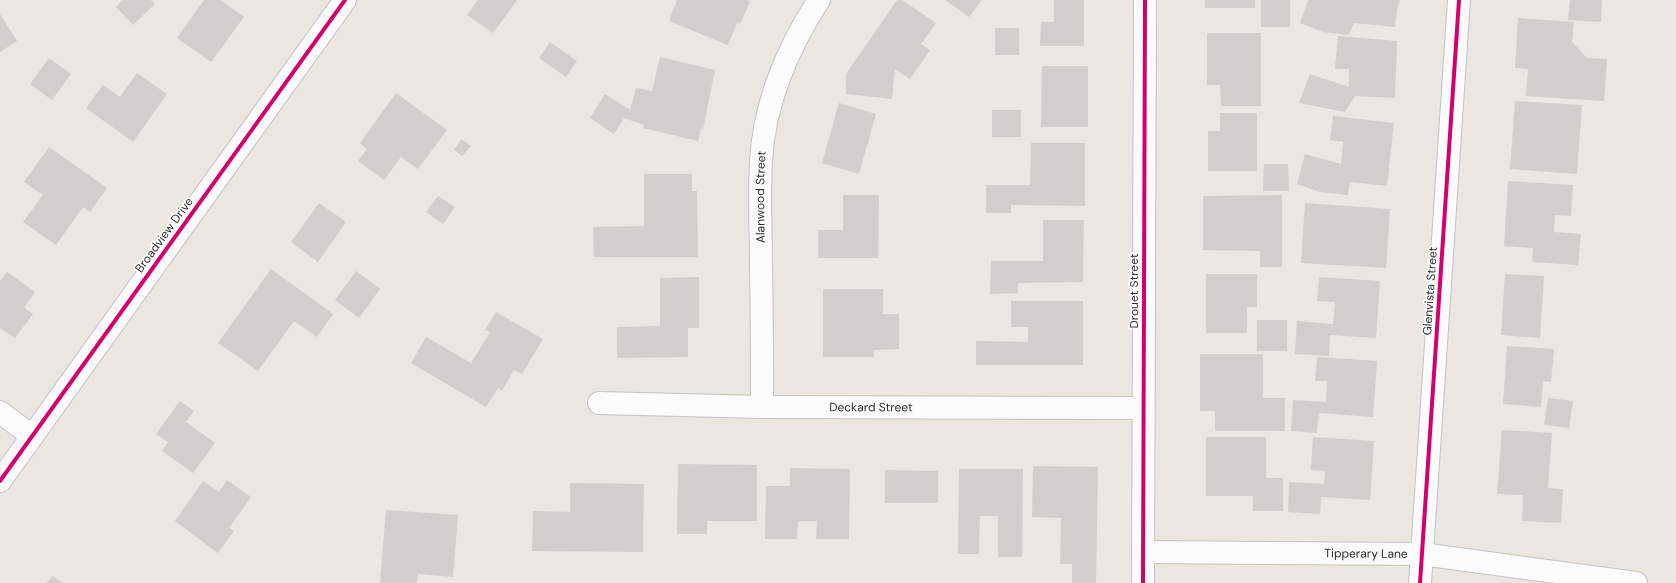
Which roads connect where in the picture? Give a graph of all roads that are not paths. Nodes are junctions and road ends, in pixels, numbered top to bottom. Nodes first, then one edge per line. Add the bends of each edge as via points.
1 (344, 0) edge
2 (820, 0) edge
3 (1145, 0) edge
4 (1459, 0) edge
5 (599, 403) dead end
6 (762, 407) junction
7 (1143, 408) junction
8 (0, 412) edge
9 (32, 436) junction
10 (0, 481) edge
11 (1143, 552) junction
12 (1422, 554) junction
13 (1143, 583) edge
14 (1420, 583) edge
15 (1636, 583) edge

1 - 9 street, Broadview Drive
2 - 6 street, Alanwood Street via 809,15 786,59 766,124 761,159
3 - 7 street, Drouet Street
4 - 12 street, Glenvista Street
5 - 6 street, Deckard Street
6 - 7 street, Deckard Street
7 - 11 street, Drouet Street
8 - 9 street
9 - 10 street, Broadview Drive
11 - 12 street, Tipperary Lane
11 - 13 street, Drouet Street
12 - 14 street, Glenvista Street
12 - 15 street, Tipperary Lane

